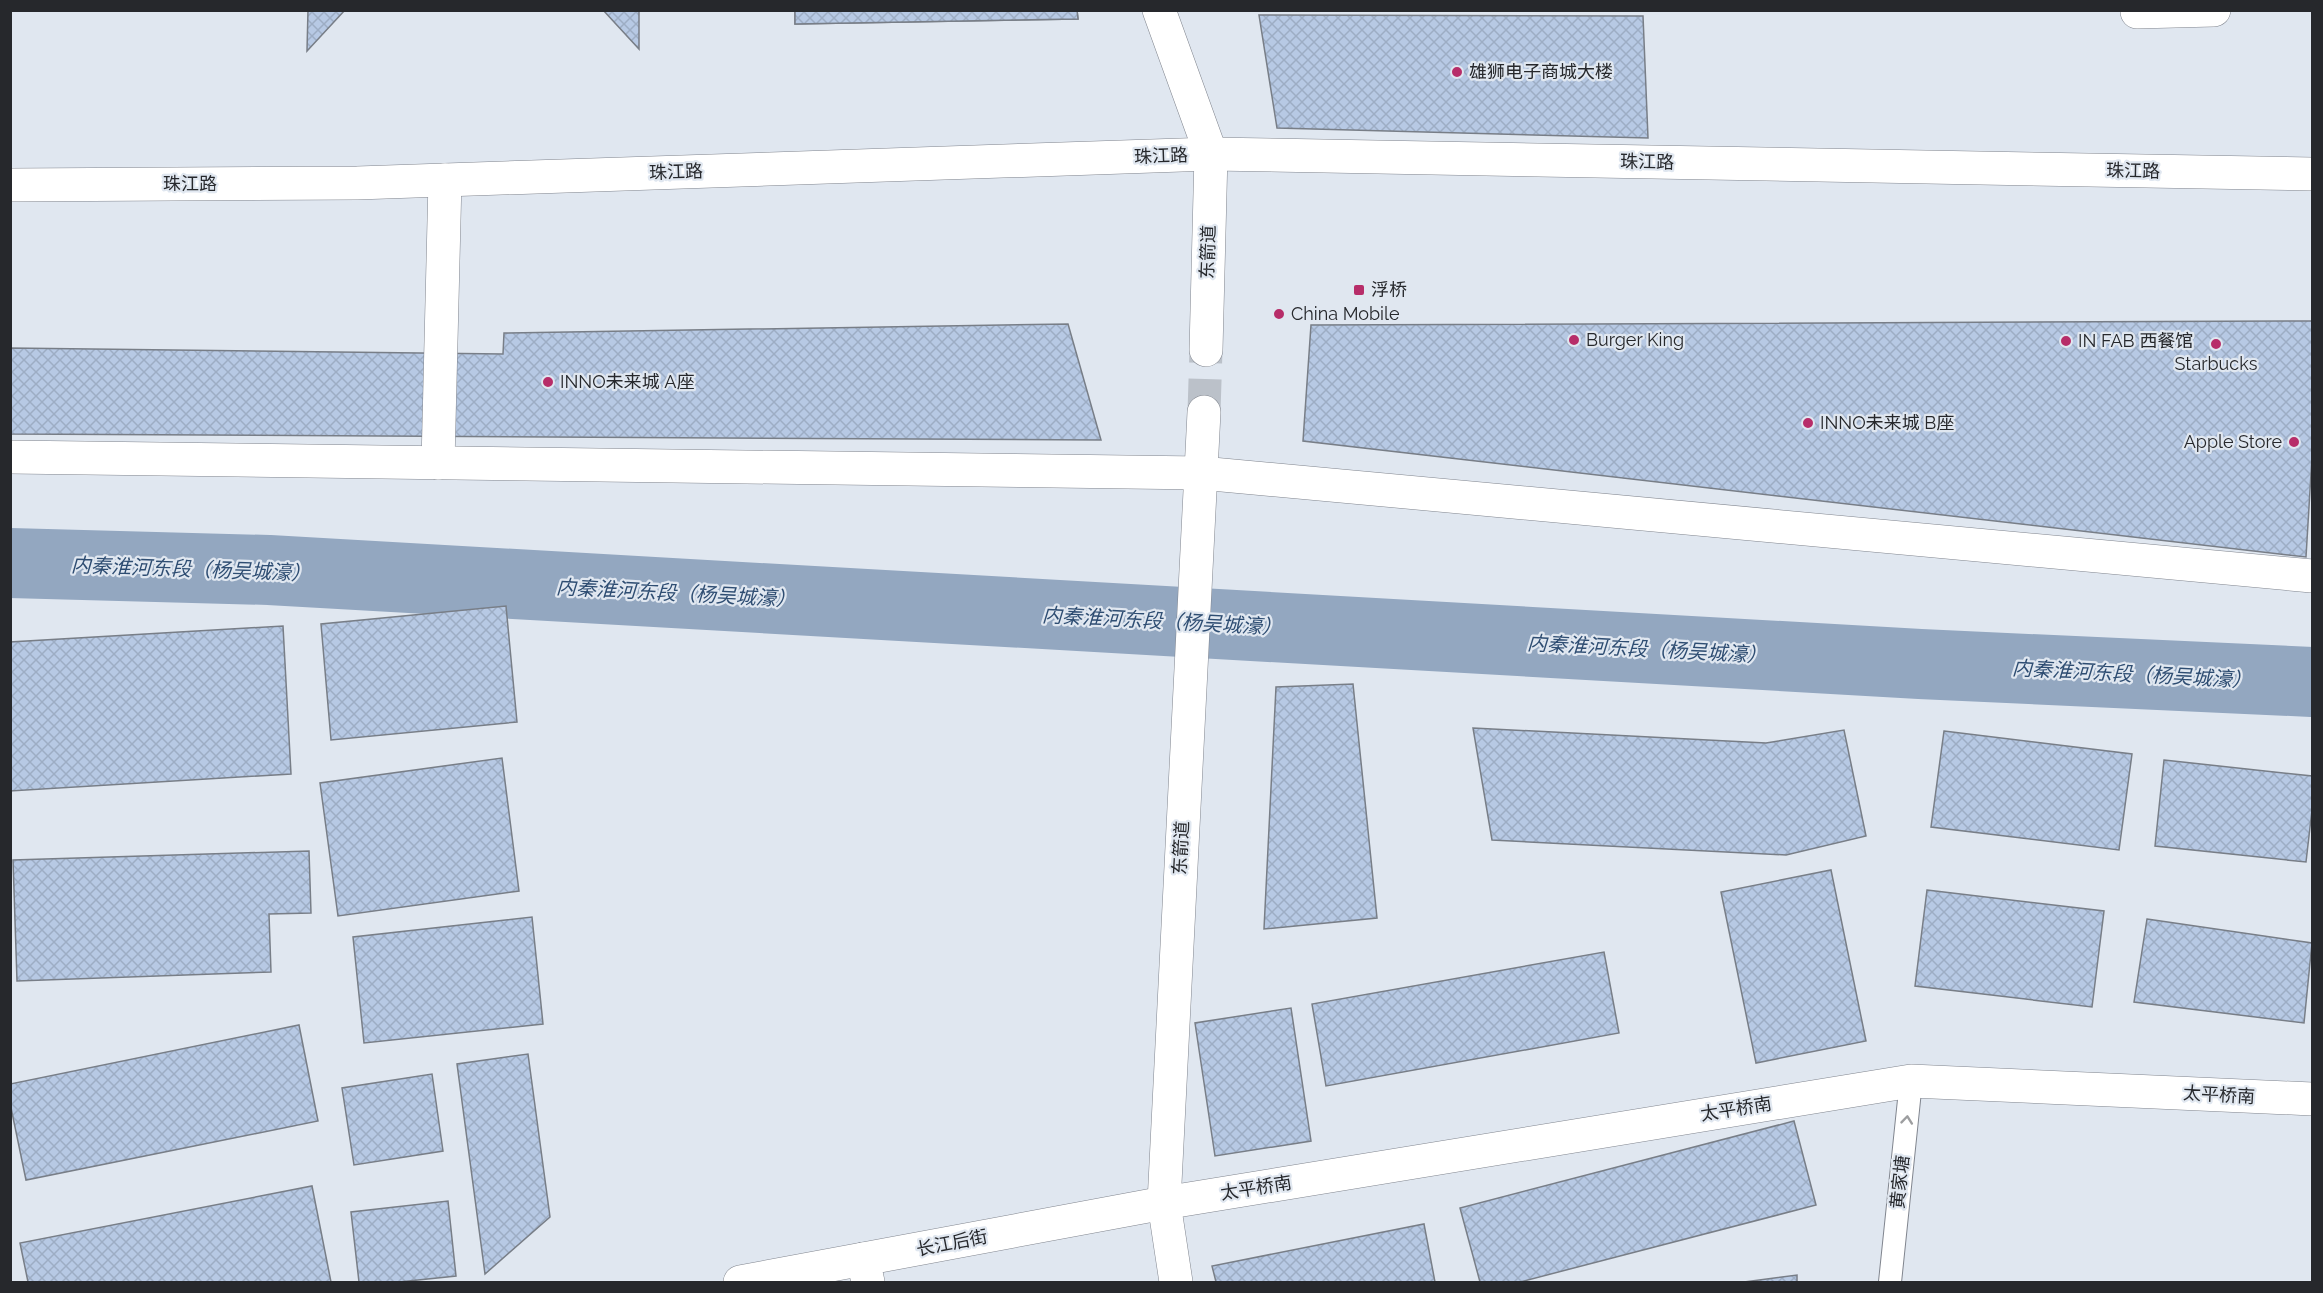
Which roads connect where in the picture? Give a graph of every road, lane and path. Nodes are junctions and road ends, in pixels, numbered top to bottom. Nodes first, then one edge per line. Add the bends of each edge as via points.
1 (1159, 10) edge
2 (2137, 10) edge
3 (2214, 10) edge
4 (1211, 154) junction
5 (2313, 174) edge
6 (444, 180) junction
7 (10, 185) edge
8 (1206, 350) tunnel mouth
9 (1204, 412) tunnel mouth
10 (10, 457) edge
11 (438, 462) junction
12 (1201, 473) junction
13 (2313, 576) edge
14 (1911, 1081) junction
15 (2313, 1099) edge
16 (1164, 1203) junction
17 (865, 1271) edge
18 (740, 1282) edge
19 (1176, 1282) edge
20 (1890, 1282) edge

1 - 4 street
2 - 3 street
4 - 5 street, 珠江路
4 - 6 street, 珠江路
4 - 8 street, 东箭道
6 - 7 street, 珠江路
6 - 11 street
9 - 12 street, 东箭道
10 - 11 street
11 - 12 street
12 - 13 street
12 - 16 street, 东箭道
14 - 15 street, 太平桥南
14 - 16 street, 太平桥南
20 -> 14 lane, 黄家塘
16 - 17 street, 长江后街
16 - 19 street, 东箭道
17 - 18 street, 长江后街

